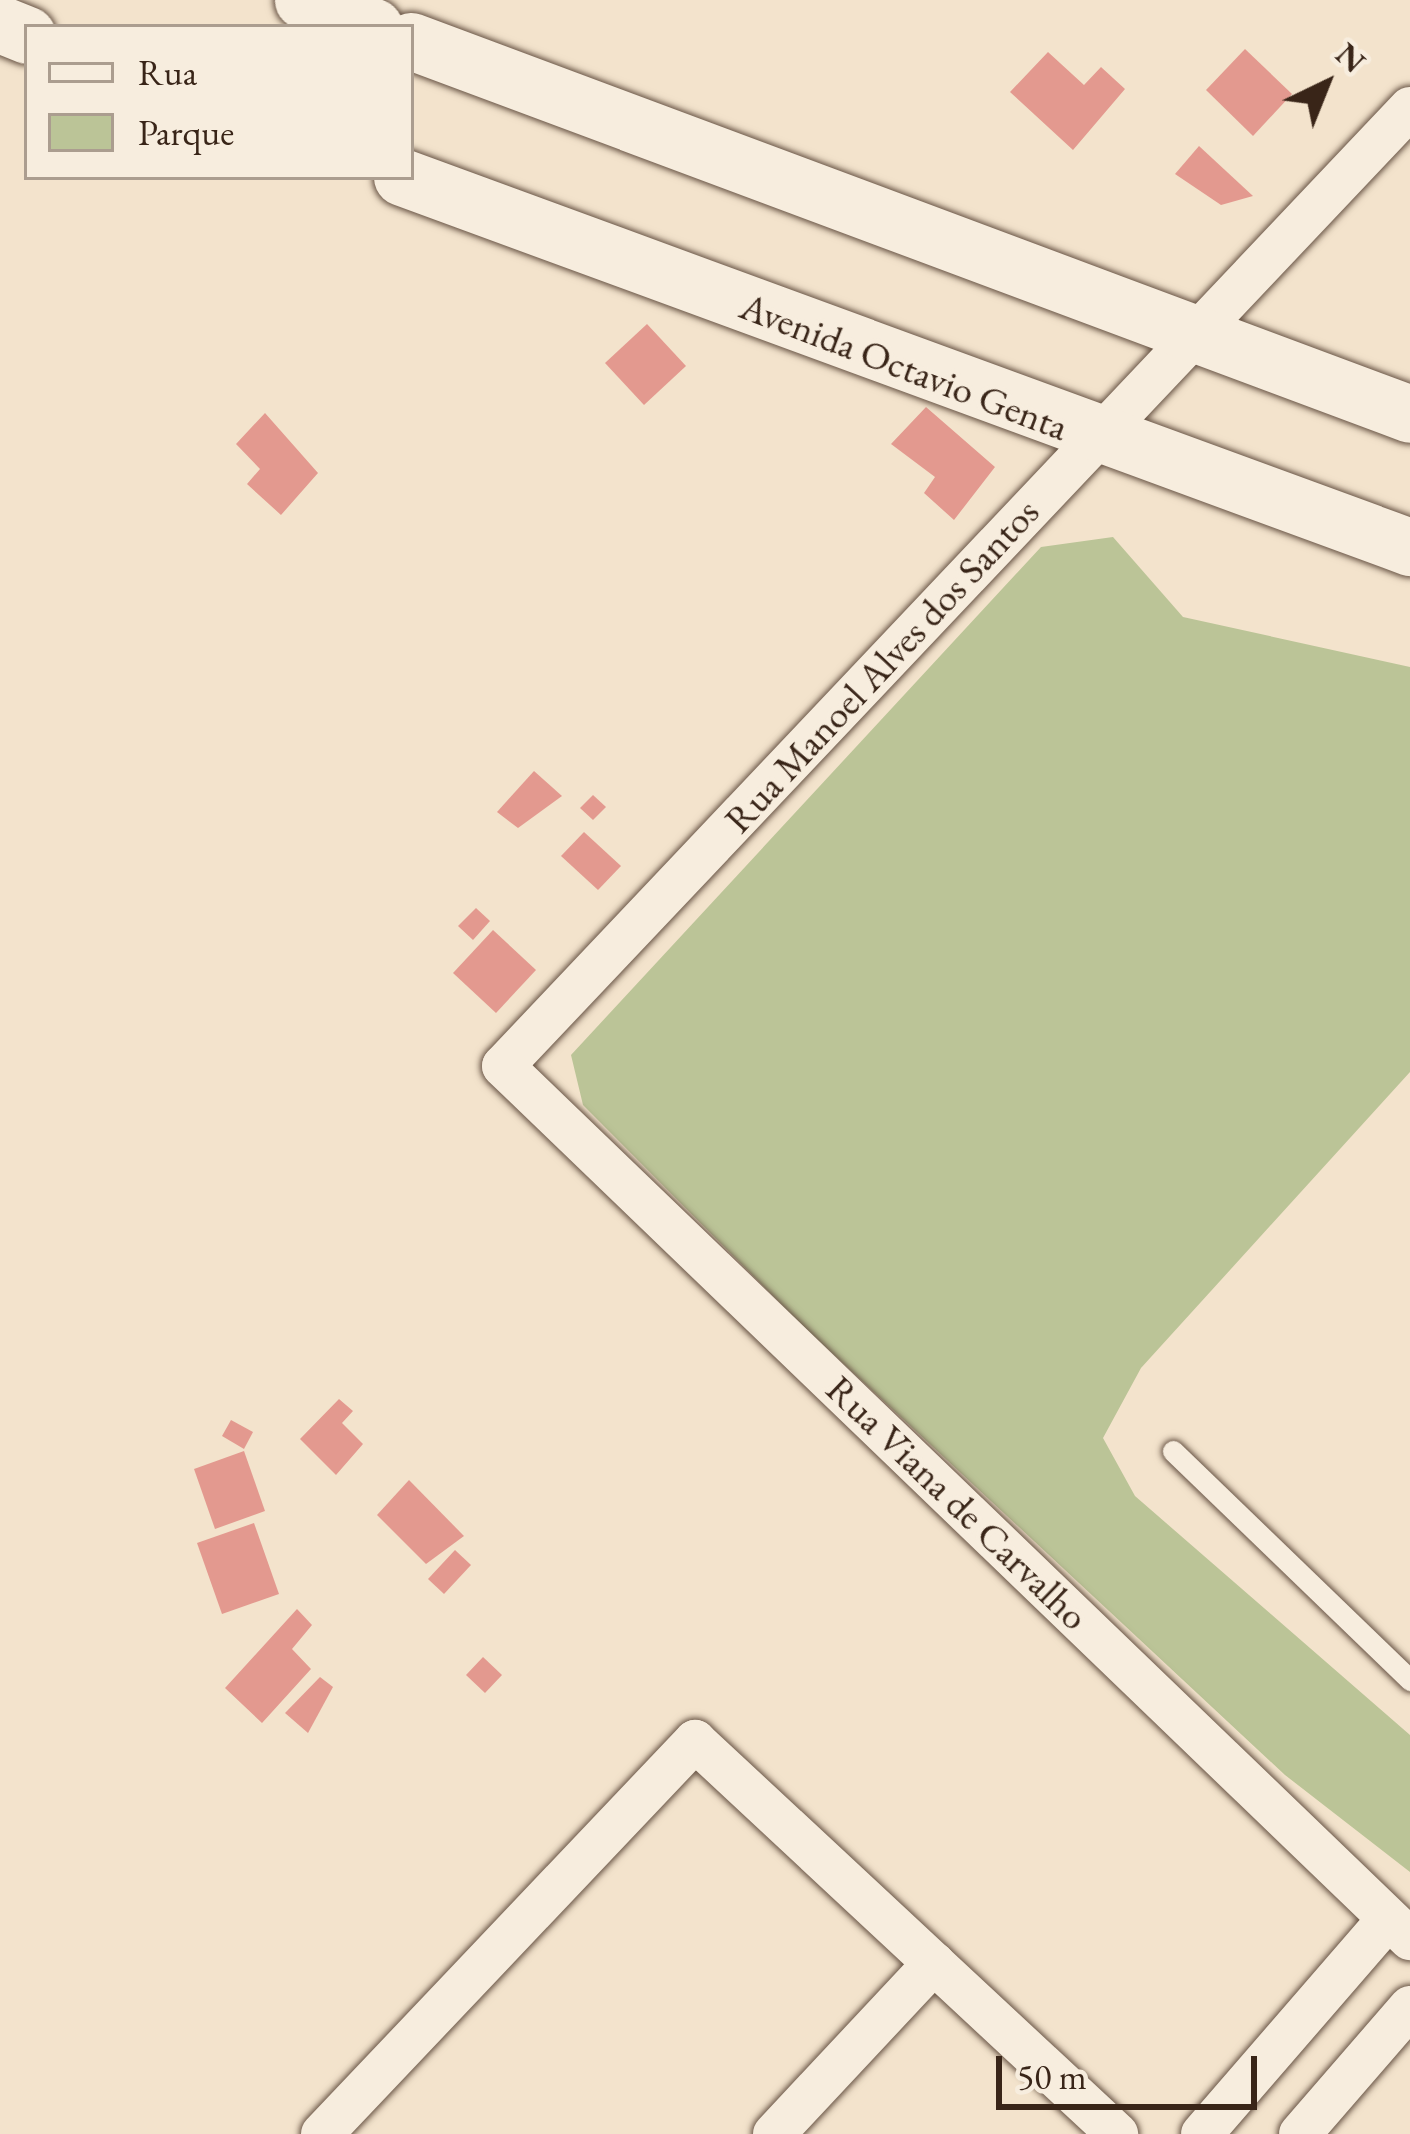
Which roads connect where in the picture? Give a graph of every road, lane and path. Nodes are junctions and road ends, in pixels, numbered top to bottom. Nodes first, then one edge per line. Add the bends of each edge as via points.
1 (303, 0) edge
2 (366, 24) edge
3 (414, 42) edge
4 (1410, 108) edge
5 (410, 180) edge
6 (1193, 339) junction
7 (1410, 415) edge
8 (1096, 440) junction
9 (1410, 547) edge
10 (503, 1066) joint
11 (1173, 1451) dead end
12 (1410, 1680) edge
13 (1399, 1929) edge
14 (934, 1963) junction
15 (1410, 2007) edge
16 (322, 2134) edge
17 (774, 2134) edge
18 (1117, 2134) edge
19 (1202, 2134) edge
20 (1300, 2134) edge

1 - 2 street
3 - 6 street
4 - 6 street, Rua Manoel Alves dos Santos
5 - 8 street, Avenida Octavio Genta
6 - 7 street
6 - 8 street, Rua Manoel Alves dos Santos
8 - 9 street, Avenida Octavio Genta
8 - 10 street, Rua Manoel Alves dos Santos
10 - 13 street, Rua Viana de Carvalho
11 - 12 lane
13 - 19 street
14 - 16 street via 695,1741
14 - 17 street
14 - 18 street
15 - 20 street

